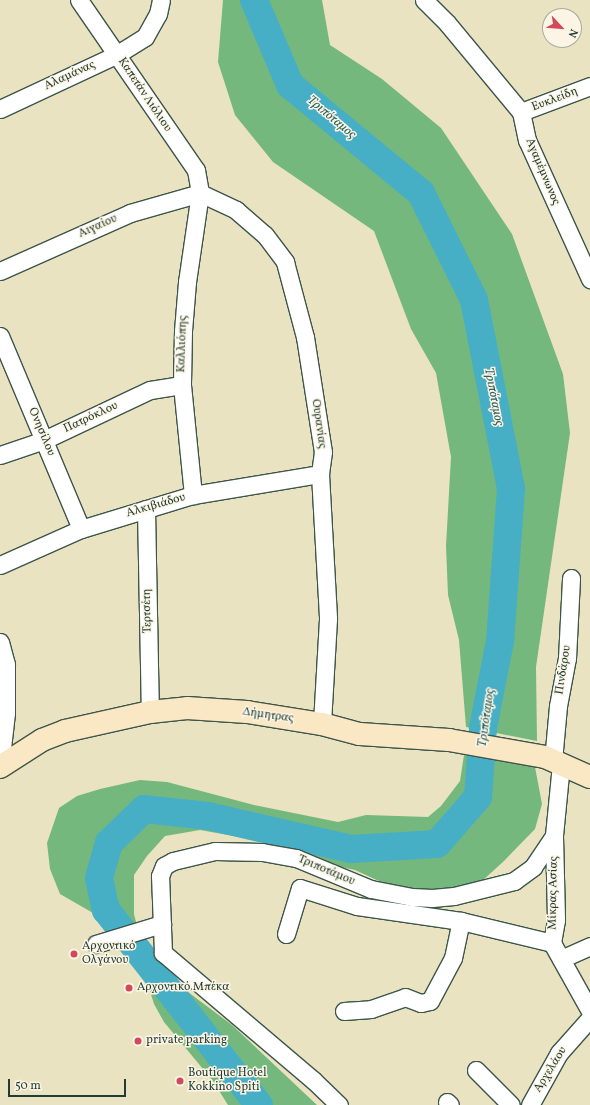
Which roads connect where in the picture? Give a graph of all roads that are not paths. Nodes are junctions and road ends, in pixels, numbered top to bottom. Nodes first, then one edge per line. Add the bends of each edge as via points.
1 (79, 0) edge
2 (161, 0) edge
3 (424, 0) edge
4 (116, 55) junction
5 (590, 86) edge
6 (0, 109) edge
7 (521, 112) junction
8 (200, 193) junction
9 (0, 271) edge
10 (590, 279) edge
11 (0, 336) edge
12 (182, 384) junction
13 (44, 440) junction
14 (0, 455) edge
15 (320, 474) junction
16 (193, 495) junction
17 (146, 509) junction
18 (81, 529) junction
19 (0, 565) edge
20 (571, 578) dead end
21 (0, 642) edge
22 (150, 712) junction
23 (3, 714) edge
24 (322, 724) junction
25 (553, 761) junction
26 (0, 766) edge
27 (590, 776) edge
28 (554, 836) junction
29 (461, 921) junction
30 (162, 924) junction
31 (286, 934) dead end
32 (552, 942) junction
33 (96, 944) dead end
34 (590, 946) edge
35 (561, 959) junction
36 (344, 1012) dead end
37 (590, 1012) edge
38 (590, 1018) edge
39 (476, 1070) dead end
40 (339, 1105) edge
41 (511, 1105) edge
42 (530, 1105) edge

1 - 4 street, Καπετάν Λιόλιου
2 - 4 street, Αλαμάνας via 158,14 145,36
3 - 7 street, Αγαμέμνωνος
4 - 6 street, Αλαμάνας
4 - 8 street, Καπετάν Λιόλιου via 196,170
5 - 7 street, Ευκλείδη
7 - 10 street, Αγαμέμνωνος via 527,140
8 - 9 street, Αιγαίου via 130,213
8 - 12 street, Καλλιόπης via 186,289
8 - 15 street, Ουρανίας via 236,210 265,235 285,262 305,337 323,452
11 - 13 street, Ονησίλου
12 - 13 street, Πατρόκλου via 150,390
12 - 16 street, Καλλιόπης
13 - 14 street, Πατρόκλου
13 - 18 street, Ονησίλου
15 - 16 street, Αλκιβιάδου
15 - 24 street, Ουρανίας via 328,618
16 - 17 street, Αλκιβιάδου
17 - 18 street, Αλκιβιάδου
17 - 22 street, Τερτσέτη
18 - 19 street, Αλκιβιάδου
20 - 25 street, Πινδάρου via 567,658 558,706
21 - 23 street via 6,664
22 - 24 street, Δήμητρας via 187,708 247,712
22 - 26 street, Δήμητρας via 54,735
23 - 26 street
24 - 25 street, Δήμητρας via 360,734 449,740
25 - 27 street, Δήμητρας
25 - 28 street, Μίκρας Ασίας
28 - 30 street, Τριποτάμου via 533,867 514,882 454,896 432,898 371,889 296,858 262,852 215,851 189,856 168,863 162,871
28 - 32 street, Μίκρας Ασίας via 556,920
29 - 31 street, Τριποτάμου via 357,906 300,888
29 - 32 street, Τριποτάμου
29 - 36 street via 453,958 430,1001 420,1003 405,998 370,1009
30 - 33 street
30 - 40 street, Τριποτάμου via 163,953
32 - 35 street, Μίκρας Ασίας
34 - 35 street
35 - 37 street, Μίκρας Ασίας
38 - 42 street, Αρχελάου via 559,1054
39 - 41 street

